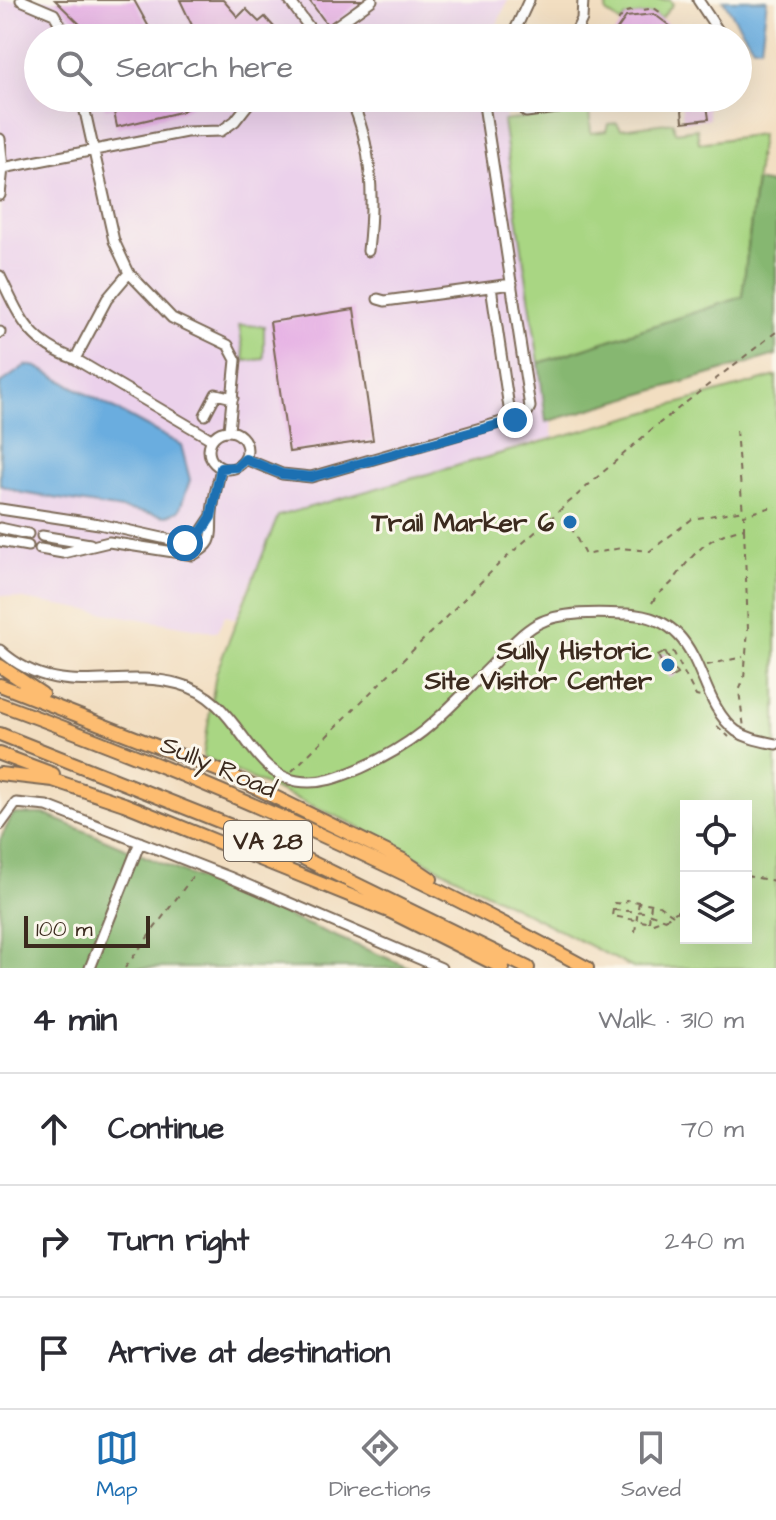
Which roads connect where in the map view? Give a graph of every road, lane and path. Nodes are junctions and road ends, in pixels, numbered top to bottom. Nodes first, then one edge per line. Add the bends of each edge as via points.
1 (21, 0) edge
2 (289, 0) edge
3 (372, 0) edge
4 (529, 0) edge
5 (583, 0) edge
6 (698, 0) edge
7 (636, 10) dead end
8 (643, 10) dead end
9 (664, 15) dead end
10 (618, 21) dead end
11 (63, 24) edge
12 (307, 24) edge
13 (338, 24) edge
14 (520, 24) edge
15 (580, 24) edge
16 (714, 24) edge
17 (85, 112) edge
18 (242, 112) edge
19 (356, 112) edge
20 (485, 112) edge
21 (0, 139) edge
22 (93, 152) junction
23 (3, 168) junction
24 (0, 195) edge
25 (368, 251) dead end
26 (129, 273) junction
27 (0, 276) edge
28 (512, 284) junction
29 (491, 287) junction
30 (378, 299) dead end
31 (776, 332) edge
32 (75, 359) junction
33 (233, 398) junction
34 (205, 415) dead end
35 (511, 421) junction
36 (229, 430) junction
37 (736, 430) dead end
38 (211, 439) junction
39 (245, 459) junction
40 (221, 468) junction
41 (776, 506) edge
42 (0, 509) edge
43 (743, 510) junction
44 (744, 515) junction
45 (211, 517) junction
46 (571, 527) dead end
47 (0, 528) edge
48 (744, 528) junction
49 (112, 530) junction
50 (28, 534) dead end
51 (42, 536) dead end
52 (0, 541) edge
53 (109, 542) junction
54 (93, 544) junction
55 (28, 546) dead end
56 (40, 549) dead end
57 (652, 603) dead end
58 (0, 650) edge
59 (744, 657) junction
60 (709, 664) dead end
61 (0, 666) edge
62 (0, 685) edge
63 (0, 704) edge
64 (91, 719) junction
65 (0, 734) edge
66 (744, 736) junction
67 (776, 744) edge
68 (0, 754) edge
69 (0, 774) edge
70 (285, 778) junction
71 (124, 804) junction
72 (0, 825) edge
73 (140, 842) junction
74 (201, 866) junction
75 (752, 877) edge
76 (776, 881) edge
77 (640, 901) junction
78 (463, 902) junction
79 (651, 903) junction
80 (613, 910) junction
81 (680, 910) edge
82 (638, 911) junction
83 (650, 913) junction
84 (673, 915) junction
85 (665, 919) junction
86 (636, 922) junction
87 (649, 923) junction
88 (635, 932) dead end
89 (90, 968) edge
90 (125, 968) edge
91 (441, 968) edge
92 (503, 968) edge
93 (528, 968) edge
94 (587, 968) edge

1 - 11 street via 54,14
2 - 12 street
3 - 13 street
4 - 14 street
5 - 15 street
6 - 16 street
7 - 10 path via 625,12
8 - 9 path via 654,8
17 - 22 street
18 - 22 street via 221,131 186,132
19 - 25 street via 372,198
20 - 28 street
21 - 23 street
22 - 23 street
22 - 26 street via 114,241
23 - 24 street
26 - 32 street via 107,299
26 - 33 street via 172,318 228,345 236,360
27 - 32 street via 27,330
28 - 29 street
28 - 35 street via 530,407 526,415
29 - 30 street
29 - 35 street
31 - 70 path via 652,429 499,564
32 - 38 street
33 - 34 street via 216,394
33 - 36 street
35 - 39 street via 311,477 282,474
36 - 38 street
36 - 39 street via 245,441
37 - 43 path
38 - 40 street via 209,456
39 - 40 street via 237,467
40 - 45 street
41 - 44 path
42 - 49 street
43 - 44 path
43 - 46 path via 692,519 650,551 621,548 585,555
44 - 48 path
45 - 49 street via 195,541 185,543
45 - 53 street via 211,540 193,555
47 - 50 street
48 - 57 path via 716,537 682,564
48 - 59 path
49 - 53 street
51 - 54 street
52 - 55 street
53 - 54 street
54 - 56 street via 63,553
58 - 70 street via 56,680 150,680 192,687 224,710 266,765
59 - 60 path
59 - 66 path via 739,691
61 - 64 highway
62 - 64 highway
63 - 78 highway, Sully Road / VA 28 via 254,804
64 - 78 highway via 305,810 403,860
65 - 93 highway, Sully Road / VA 28 via 264,839
66 - 67 street
66 - 70 street via 723,717 693,657 664,624 626,614 552,618 522,635 419,737 397,752 326,781
68 - 71 highway
69 - 71 highway via 53,780
71 - 92 highway via 391,912
72 - 73 street via 12,807 29,802
73 - 74 street
73 - 89 street
74 - 90 path
74 - 91 street
75 - 76 path
77 - 79 path
77 - 80 path via 614,903
77 - 82 path
78 - 94 highway, Sully Road / VA 28
79 - 83 path
79 - 84 path
80 - 82 path
80 - 86 path via 612,916
81 - 84 path
82 - 83 path
82 - 86 path
83 - 85 path
83 - 87 path
84 - 85 path
85 - 87 path
86 - 87 path
86 - 88 path

